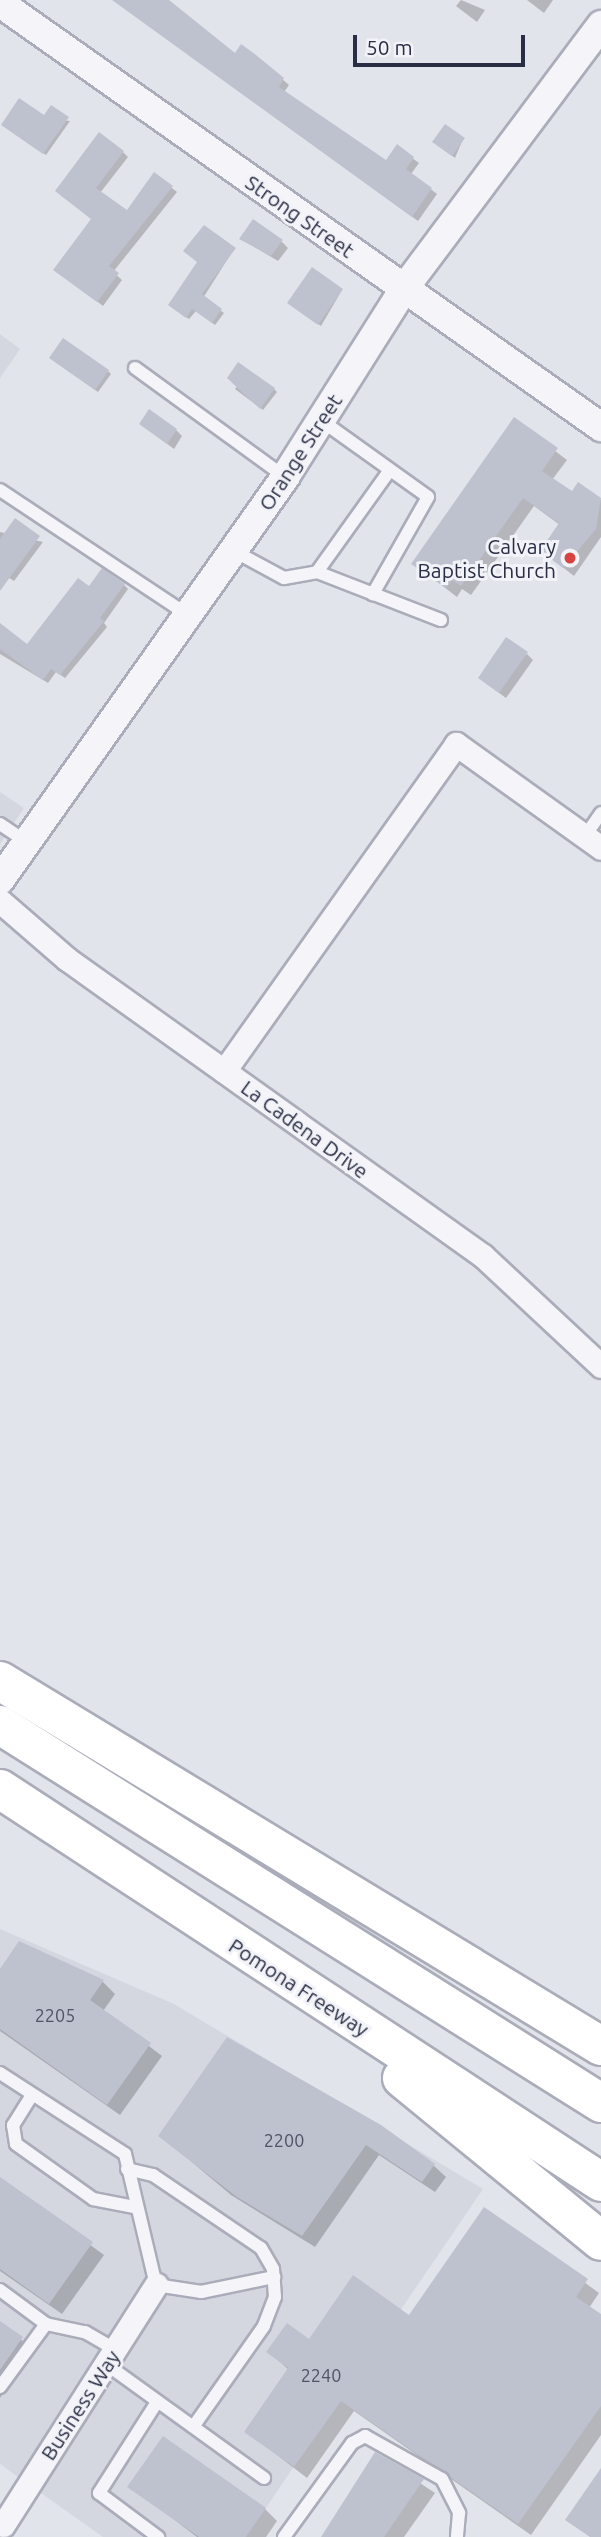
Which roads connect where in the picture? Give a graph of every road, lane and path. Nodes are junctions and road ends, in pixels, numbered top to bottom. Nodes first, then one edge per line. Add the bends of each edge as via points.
1 (0, 3) edge
2 (601, 25) edge
3 (403, 290) junction
4 (135, 369) dead end
5 (322, 421) junction
6 (601, 427) edge
7 (390, 470) junction
8 (285, 477) junction
9 (0, 490) edge
10 (233, 551) junction
11 (317, 572) junction
12 (373, 594) junction
13 (188, 615) junction
14 (441, 620) dead end
15 (601, 813) edge
16 (0, 824) edge
17 (27, 842) junction
18 (593, 842) edge
19 (0, 880) edge
20 (0, 901) edge
21 (224, 1071) junction
22 (601, 1366) edge
23 (0, 1655) edge
24 (0, 1681) edge
25 (0, 1725) edge
26 (0, 1789) edge
27 (192, 1792) junction
28 (0, 1801) edge
29 (104, 1858) junction
30 (250, 1956) junction
31 (593, 2040) edge
32 (0, 2073) edge
33 (32, 2095) junction
34 (601, 2103) edge
35 (127, 2169) junction
36 (601, 2182) edge
37 (134, 2207) junction
38 (601, 2241) edge
39 (274, 2277) junction
40 (156, 2285) junction
41 (0, 2290) edge
42 (46, 2324) junction
43 (110, 2357) junction
44 (0, 2387) edge
45 (158, 2402) junction
46 (193, 2427) junction
47 (264, 2478) dead end
48 (8, 2528) edge
49 (158, 2537) edge
50 (284, 2537) edge
51 (457, 2537) edge

1 - 3 street, Strong Street
2 - 3 street, Orange Street
3 - 5 street, Orange Street
3 - 6 street, Strong Street
4 - 8 lane
5 - 7 lane
5 - 8 street, Orange Street
7 - 11 lane
7 - 12 lane via 428,497
8 - 10 street, Orange Street
9 - 13 lane
10 - 11 lane via 284,578
10 - 13 street, Orange Street
11 - 12 lane
12 - 14 lane
13 - 17 street, Orange Street
15 - 18 lane
16 - 17 lane
17 - 19 street, Orange Street
18 - 21 street via 456,744
20 - 21 street, La Cadena Drive via 67,959
21 - 22 street, La Cadena Drive via 483,1256
23 - 27 highway
24 - 27 highway
25 - 34 highway
26 - 29 highway, Pomona Freeway
27 - 31 highway
28 - 29 highway
29 - 30 highway, Pomona Freeway
30 - 36 highway, Pomona Freeway
30 - 38 highway
32 - 33 lane
33 - 35 lane via 114,2145 125,2154
33 - 37 lane via 13,2125 16,2144 93,2199
35 - 37 lane
35 - 39 lane via 153,2175 261,2248
37 - 40 lane
39 - 40 lane via 201,2292
39 - 46 lane via 275,2297 264,2326
40 - 43 street, Business Way
41 - 42 lane
42 - 43 lane via 85,2332
42 - 44 lane
43 - 45 lane
43 - 48 street, Business Way
45 - 46 lane
45 - 49 lane via 99,2493
46 - 47 lane
50 - 51 lane via 352,2443 365,2436 442,2479 459,2513

